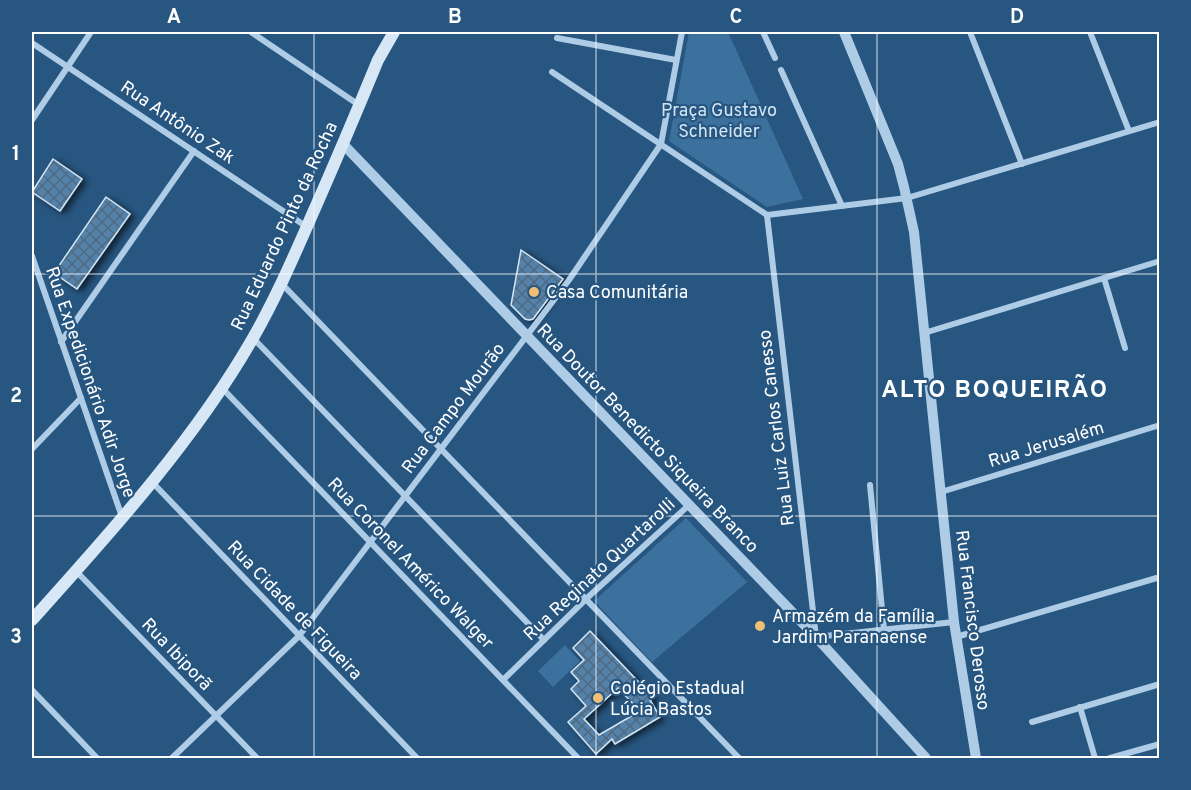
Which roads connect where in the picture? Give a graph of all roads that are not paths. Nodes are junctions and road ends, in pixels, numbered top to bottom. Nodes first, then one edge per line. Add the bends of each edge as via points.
1 (91, 32) edge
2 (251, 32) edge
3 (394, 32) edge
4 (682, 32) edge
5 (763, 32) edge
6 (844, 32) edge
7 (970, 32) edge
8 (1090, 32) edge
9 (556, 38) dead end
10 (32, 43) edge
11 (775, 58) dead end
12 (676, 60) junction
13 (67, 67) junction
14 (781, 70) dead end
15 (552, 72) dead end
16 (359, 105) junction
17 (32, 120) edge
18 (1160, 122) edge
19 (1129, 131) junction
20 (343, 144) junction
21 (661, 144) junction
22 (194, 151) junction
23 (1022, 164) junction
24 (907, 198) junction
25 (842, 206) junction
26 (767, 215) junction
27 (307, 227) junction
28 (32, 256) edge
29 (1160, 261) edge
30 (1104, 278) junction
31 (281, 284) junction
32 (924, 333) junction
33 (527, 335) junction
34 (253, 339) junction
35 (61, 342) junction
36 (1125, 348) dead end
37 (222, 388) junction
38 (81, 398) junction
39 (1160, 425) edge
40 (32, 449) edge
41 (441, 449) junction
42 (151, 482) junction
43 (870, 485) dead end
44 (941, 492) junction
45 (405, 496) junction
46 (689, 505) junction
47 (122, 517) junction
48 (370, 542) junction
49 (76, 570) junction
50 (1160, 577) edge
51 (586, 599) junction
52 (32, 620) edge
53 (954, 622) junction
54 (884, 630) junction
55 (299, 636) junction
56 (816, 637) junction
57 (956, 637) junction
58 (544, 640) junction
59 (503, 680) junction
60 (1160, 684) edge
61 (32, 690) edge
62 (1080, 707) junction
63 (216, 716) junction
64 (1032, 722) dead end
65 (1160, 744) edge
66 (97, 759) edge
67 (172, 759) edge
68 (257, 759) edge
69 (417, 759) edge
70 (578, 759) edge
71 (739, 759) edge
72 (926, 759) edge
73 (976, 759) edge
74 (1095, 759) edge
75 (1110, 759) edge

1 - 13 street
2 - 16 street
3 - 16 main road, Rua Eduardo Pinto da Rocha
4 - 12 street, Rua Campo Mourão
5 - 11 street
6 - 24 street, Rua Francisco Derosso via 898,164
7 - 23 street
8 - 19 street
9 - 12 street
10 - 13 street, Rua Antônio Zak
12 - 21 street, Rua Campo Mourão
13 - 17 street
13 - 22 street, Rua Antônio Zak
14 - 25 street
15 - 21 street
16 - 20 main road, Rua Eduardo Pinto da Rocha
18 - 19 street
19 - 23 street
20 - 27 main road, Rua Eduardo Pinto da Rocha
20 - 33 street, Rua Doutor Benedicto Siqueira Branco
21 - 26 street
21 - 33 street, Rua Campo Mourão
22 - 27 street, Rua Antônio Zak
22 - 35 street
23 - 24 street
24 - 25 street
24 - 32 street, Rua Francisco Derosso
25 - 26 street
26 - 56 street, Rua Luiz Carlos Canesso
27 - 31 main road, Rua Eduardo Pinto da Rocha
28 - 35 street, Rua Expedicionário Adir Jorge
29 - 30 street
30 - 32 street
30 - 36 street
31 - 34 main road, Rua Eduardo Pinto da Rocha
31 - 41 street
32 - 44 street, Rua Francisco Derosso
33 - 41 street, Rua Campo Mourão
33 - 46 street, Rua Doutor Benedicto Siqueira Branco
34 - 37 main road, Rua Eduardo Pinto da Rocha
34 - 45 street
35 - 38 street, Rua Expedicionário Adir Jorge
37 - 42 main road, Rua Eduardo Pinto da Rocha
37 - 48 street, Rua Coronel Américo Walger
38 - 40 street
38 - 47 street, Rua Expedicionário Adir Jorge
39 - 44 street, Rua Jerusalém
41 - 45 street, Rua Campo Mourão
41 - 51 street
42 - 47 main road, Rua Eduardo Pinto da Rocha
42 - 55 street, Rua Cidade de Figueira
43 - 54 street
44 - 53 street, Rua Francisco Derosso
45 - 48 street, Rua Campo Mourão
45 - 58 street
46 - 51 street, Rua Reginato Quartarolli
46 - 56 street, Rua Doutor Benedicto Siqueira Branco
47 - 49 main road, Rua Eduardo Pinto da Rocha
48 - 55 street, Rua Campo Mourão
48 - 59 street, Rua Coronel Américo Walger
49 - 52 main road, Rua Eduardo Pinto da Rocha
49 - 63 street, Rua Ibiporã
50 - 57 street
51 - 58 street, Rua Reginato Quartarolli
51 - 71 street
53 - 54 street
53 - 57 street, Rua Francisco Derosso
54 - 56 street
55 - 63 street, Rua Campo Mourão
55 - 69 street, Rua Cidade de Figueira
56 - 72 street, Rua Doutor Benedicto Siqueira Branco
57 - 73 street, Rua Francisco Derosso
58 - 59 street, Rua Reginato Quartarolli
59 - 70 street, Rua Coronel Américo Walger
60 - 62 street
61 - 66 street
62 - 64 street
62 - 74 street
63 - 67 street, Rua Campo Mourão
63 - 68 street, Rua Ibiporã
65 - 75 street

